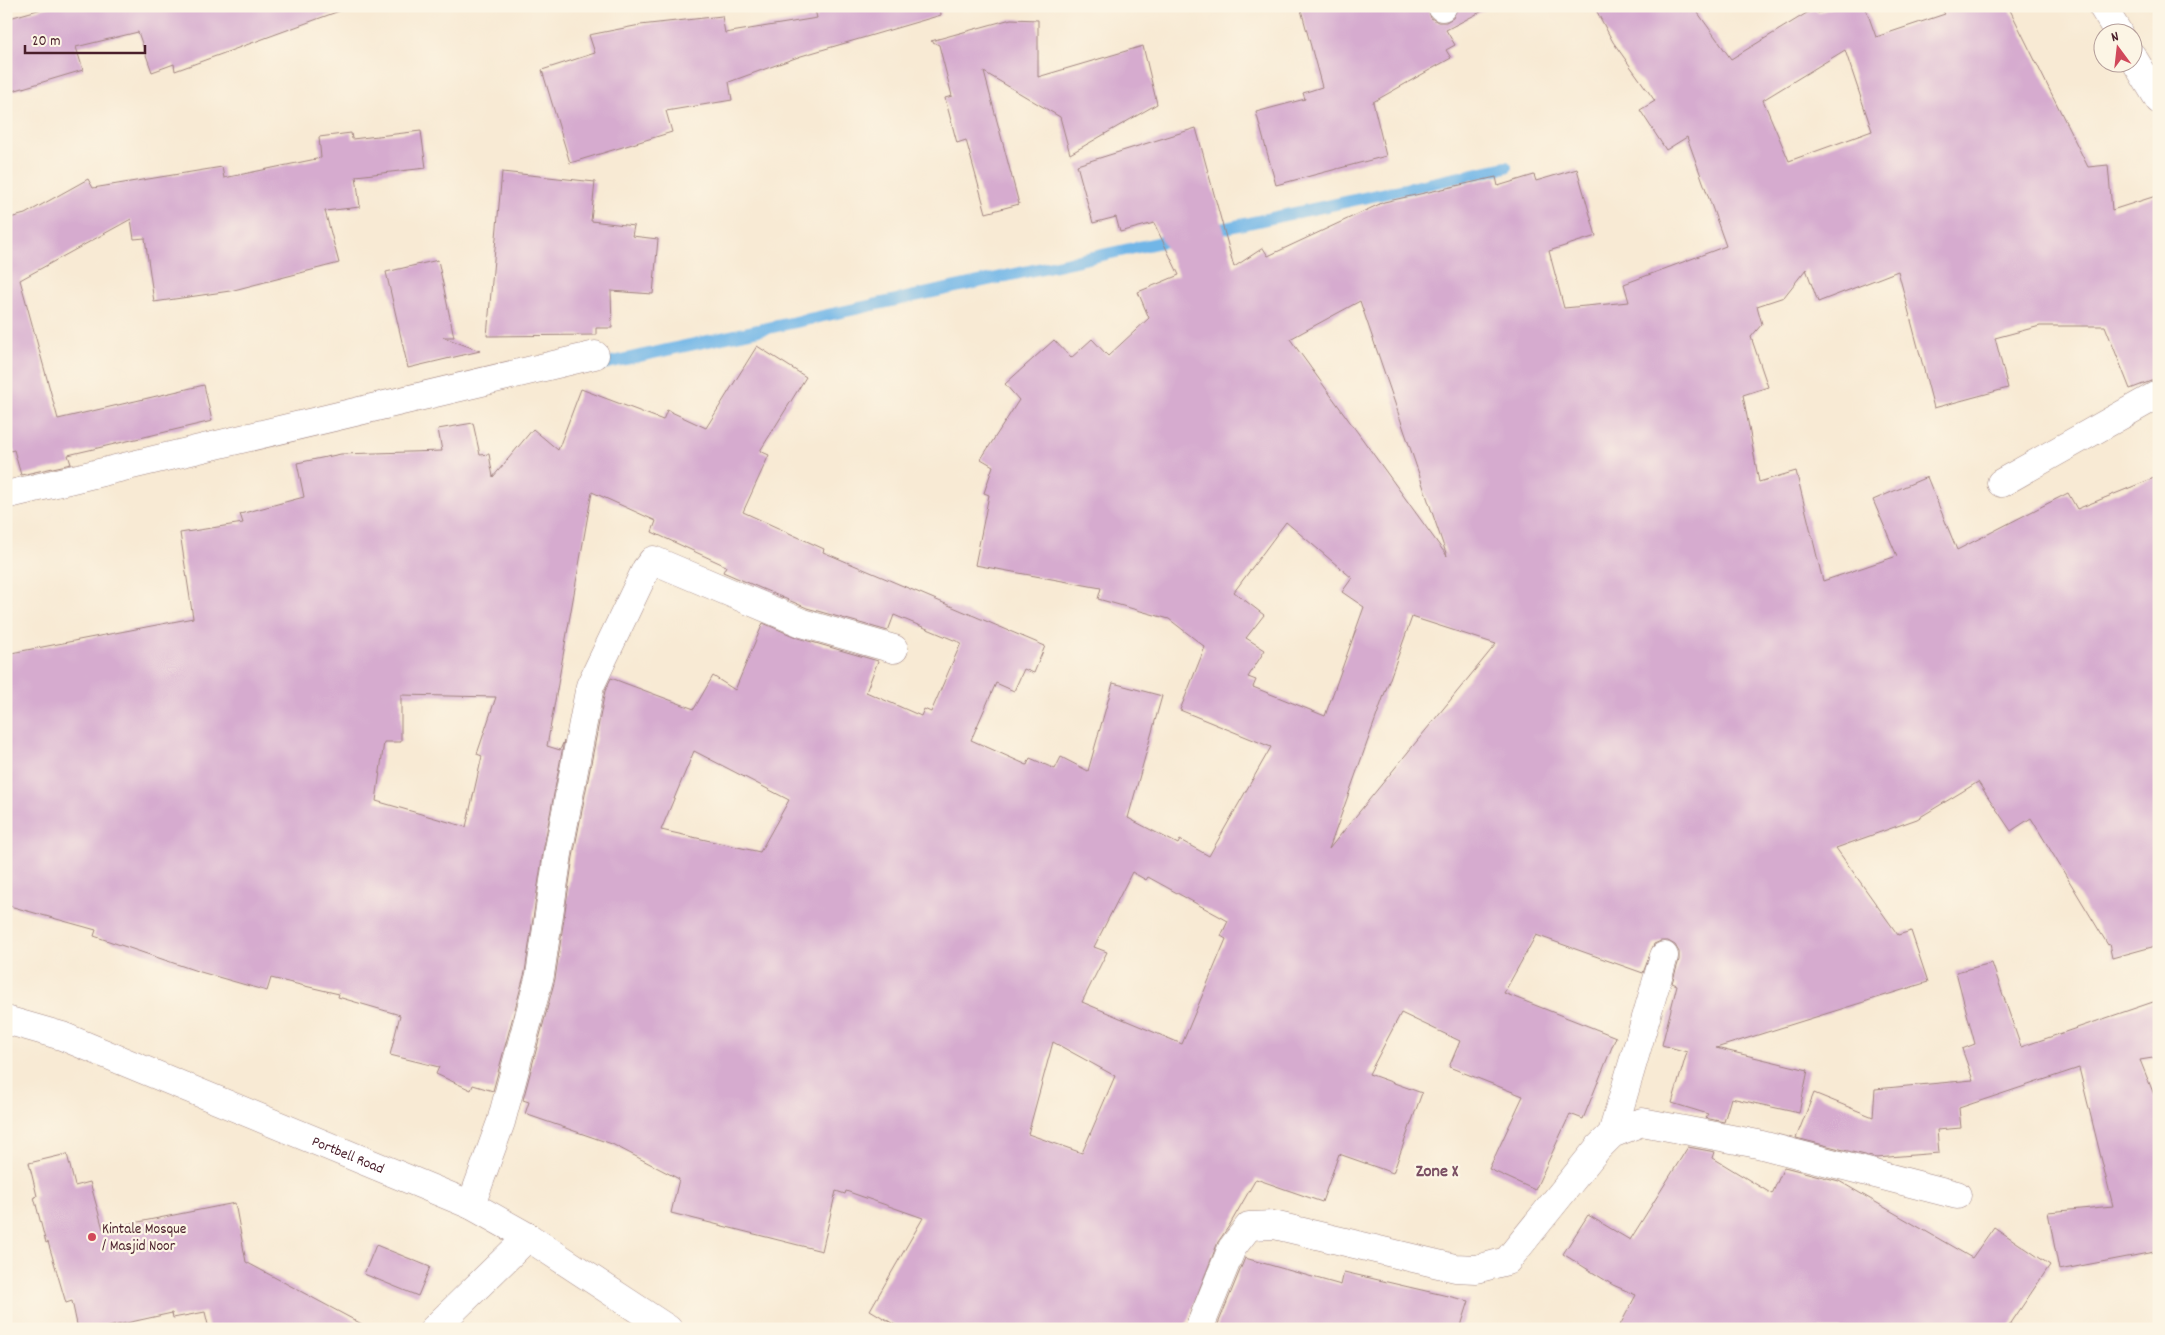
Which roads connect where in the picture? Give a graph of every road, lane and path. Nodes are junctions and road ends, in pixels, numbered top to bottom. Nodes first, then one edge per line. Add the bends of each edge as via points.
1 (2102, 6) edge
2 (2112, 22) edge
3 (2142, 72) edge
4 (2159, 100) edge
5 (595, 354) dead end
6 (2159, 394) edge
7 (2001, 483) dead end
8 (6, 495) edge
9 (894, 649) dead end
10 (1664, 956) dead end
11 (6, 1020) edge
12 (1612, 1134) junction
13 (1958, 1195) dead end
14 (471, 1205) junction
15 (528, 1236) junction
16 (434, 1329) edge
17 (668, 1329) edge
18 (1199, 1329) edge

1 - 2 street
3 - 4 street
5 - 8 street
6 - 7 street
9 - 14 street via 802,623 654,560 646,569 590,686 558,854 540,975 501,1122
10 - 12 street
11 - 14 street, Portbell Road via 62,1036
12 - 13 street via 1642,1122 1758,1144
12 - 18 street via 1507,1260 1476,1269 1454,1268 1274,1225 1249,1226 1232,1248
14 - 15 street, Portbell Road
15 - 16 street
15 - 17 street, Portbell Road

